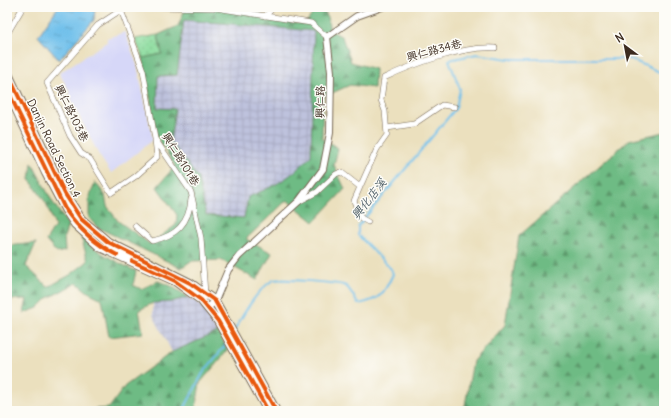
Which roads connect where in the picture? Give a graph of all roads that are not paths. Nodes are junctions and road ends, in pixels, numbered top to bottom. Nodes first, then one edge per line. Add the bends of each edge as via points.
1 (23, 7) edge
2 (158, 7) edge
3 (274, 7) edge
4 (382, 7) edge
5 (121, 9) edge
6 (265, 16) junction
7 (7, 34) edge
8 (327, 37) junction
9 (495, 48) dead end
10 (7, 72) edge
11 (7, 89) edge
12 (455, 107) dead end
13 (387, 128) junction
14 (155, 139) junction
15 (360, 186) junction
16 (191, 192) junction
17 (299, 201) junction
18 (368, 222) dead end
19 (135, 226) dead end
20 (203, 297) junction
21 (215, 301) junction
22 (208, 308) junction
23 (228, 330) junction
24 (237, 347) junction
25 (268, 411) edge
26 (276, 411) edge

1 - 7 street
2 - 6 street via 216,8
3 - 6 street
4 - 8 street via 357,16
5 - 14 street, 興仁路101巷 via 143,70
5 - 14 street, 興仁路103巷 via 98,25 47,83 70,136 81,153 90,159 111,193 136,176 157,157
6 - 8 street via 311,23
8 - 17 street, 興仁路 via 331,72 330,133 323,169
9 - 13 street, 興仁路34巷 via 482,48 414,64 384,78 381,100
10 - 20 main road, Danjin Road Section 4 via 56,176 81,219 108,242 160,267
11 - 20 main road, Danjin Road Section 4 via 46,173 76,224 100,246
12 - 13 street via 442,105 414,124
13 - 15 street via 387,135 377,149
14 - 16 street, 興仁路101巷
15 - 17 street via 341,172 317,192
15 - 18 street via 354,201 361,218
16 - 19 street via 185,224 162,239 152,241
16 - 20 street, 興仁路101巷 via 201,238
17 - 21 street, 興仁路 via 239,256 228,270
20 - 21 main road, Danjin Road Section 4
20 - 22 main road, Danjin Road Section 4
21 - 22 street
21 - 23 main road
22 - 23 main road, Danjin Road Section 4
23 - 24 main road
24 - 25 main road
24 - 26 main road

